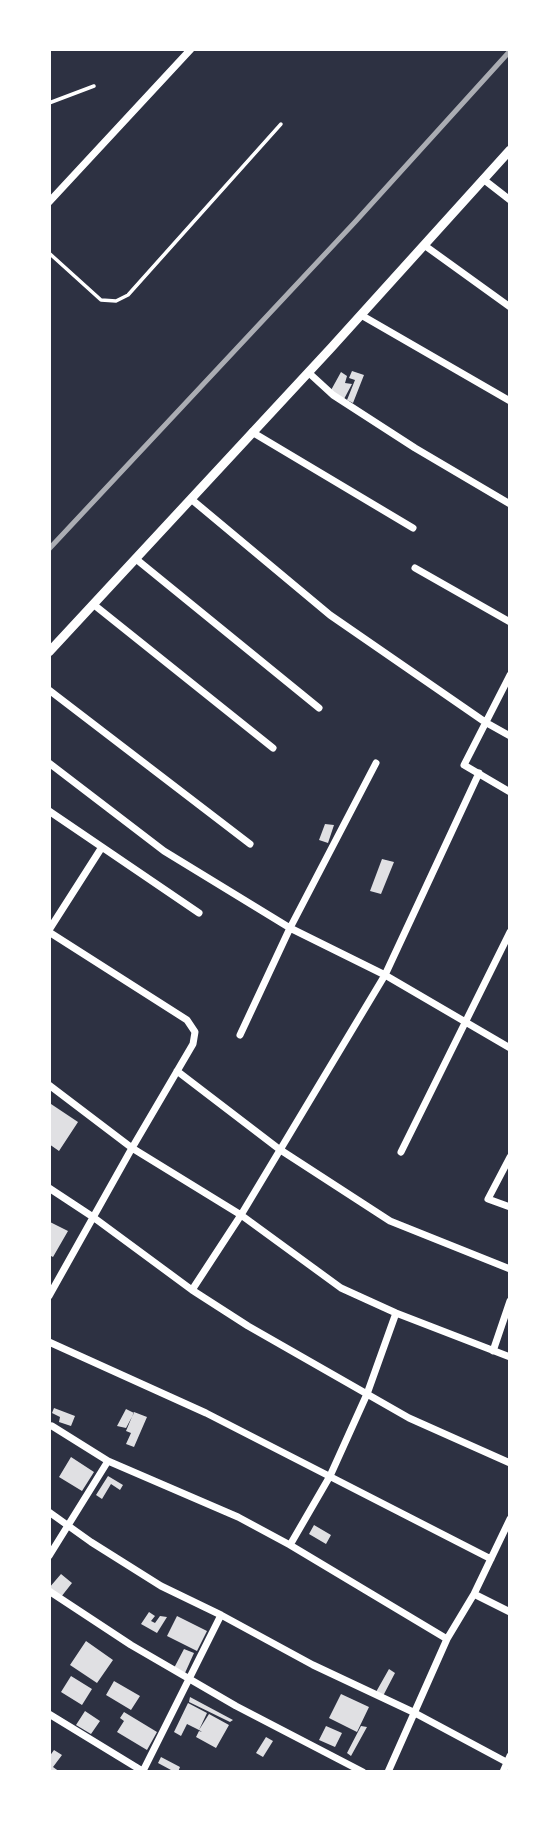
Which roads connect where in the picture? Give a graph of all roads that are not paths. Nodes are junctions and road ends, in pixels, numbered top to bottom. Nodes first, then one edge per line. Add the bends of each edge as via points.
1 (191, 49) edge
2 (94, 86) dead end
3 (49, 103) edge
4 (281, 124) dead end
5 (510, 150) edge
6 (483, 180) junction
7 (510, 200) edge
8 (49, 202) edge
9 (424, 245) junction
10 (49, 253) edge
11 (510, 307) edge
12 (361, 315) junction
13 (309, 373) junction
14 (510, 401) edge
15 (252, 432) junction
16 (191, 499) junction
17 (510, 504) edge
18 (413, 528) dead end
19 (136, 559) junction
20 (415, 568) dead end
21 (93, 604) junction
22 (510, 622) edge
23 (49, 652) edge
24 (510, 675) edge
25 (49, 690) edge
26 (319, 708) dead end
27 (485, 722) junction
28 (510, 736) edge
29 (273, 748) dead end
30 (49, 763) edge
31 (376, 763) dead end
32 (479, 774) junction
33 (510, 792) edge
34 (49, 811) edge
35 (250, 844) dead end
36 (102, 847) junction
37 (199, 913) dead end
38 (290, 928) junction
39 (49, 931) edge
40 (510, 932) edge
41 (385, 975) junction
42 (464, 1021) junction
43 (240, 1035) dead end
44 (510, 1048) edge
45 (177, 1071) junction
46 (49, 1086) edge
47 (132, 1148) junction
48 (279, 1149) junction
49 (401, 1152) dead end
50 (510, 1157) edge
51 (49, 1188) edge
52 (510, 1207) edge
53 (241, 1215) junction
54 (93, 1217) junction
55 (510, 1269) edge
56 (49, 1277) edge
57 (57, 1282) junction
58 (192, 1290) junction
59 (49, 1296) edge
60 (510, 1301) edge
61 (397, 1313) junction
62 (49, 1342) edge
63 (493, 1350) junction
64 (510, 1357) edge
65 (367, 1394) junction
66 (52, 1426) dead end
67 (108, 1461) junction
68 (510, 1463) edge
69 (330, 1475) junction
70 (49, 1512) edge
71 (510, 1520) edge
72 (68, 1526) junction
73 (290, 1545) junction
74 (49, 1556) edge
75 (491, 1559) junction
76 (49, 1591) edge
77 (474, 1594) junction
78 (510, 1612) edge
79 (221, 1615) junction
80 (447, 1639) junction
81 (188, 1679) junction
82 (413, 1712) junction
83 (49, 1714) edge
84 (509, 1761) edge
85 (143, 1771) edge
86 (363, 1772) edge
87 (387, 1772) edge
88 (503, 1772) edge

1 - 8 street
2 - 3 lane
4 - 10 lane via 128,295 116,301 101,300
5 - 6 street
6 - 7 street
6 - 9 street
9 - 11 street
9 - 12 street
12 - 13 street
12 - 14 street
13 - 15 street
13 - 17 street via 333,395
15 - 16 street
15 - 18 street
16 - 19 street
16 - 27 street via 330,615
19 - 21 street
19 - 26 street
20 - 22 street
21 - 23 street
21 - 29 street
24 - 27 street
25 - 35 street
27 - 28 street
27 - 32 street via 464,765
30 - 38 street via 164,851
31 - 38 street
32 - 33 street
32 - 41 street
34 - 36 street
36 - 37 street
36 - 39 street
38 - 41 street
38 - 43 street
39 - 45 street via 187,1020 195,1032 193,1044
40 - 42 street
41 - 42 street
41 - 48 street
42 - 44 street
42 - 49 street
45 - 47 street
45 - 48 street
46 - 47 street
47 - 53 street
47 - 54 street
48 - 53 street
48 - 55 street via 390,1221
50 - 52 street via 488,1199
51 - 54 street
53 - 58 street
53 - 61 street via 341,1288
54 - 57 street
54 - 58 street
56 - 57 street
57 - 59 street
58 - 65 street
60 - 63 street
61 - 63 street
61 - 65 street
62 - 69 street
63 - 64 street
65 - 68 street
65 - 69 street
66 - 67 street
67 - 72 street
67 - 73 street via 238,1517
69 - 73 street
69 - 75 street
70 - 72 street
71 - 75 street
72 - 74 street
72 - 79 street via 162,1586
73 - 80 street
75 - 77 street
76 - 81 street
77 - 78 street
77 - 80 street
79 - 81 street
79 - 82 street
80 - 82 street
81 - 85 street
81 - 86 street
82 - 84 street
82 - 87 street
83 - 85 street
84 - 88 street

